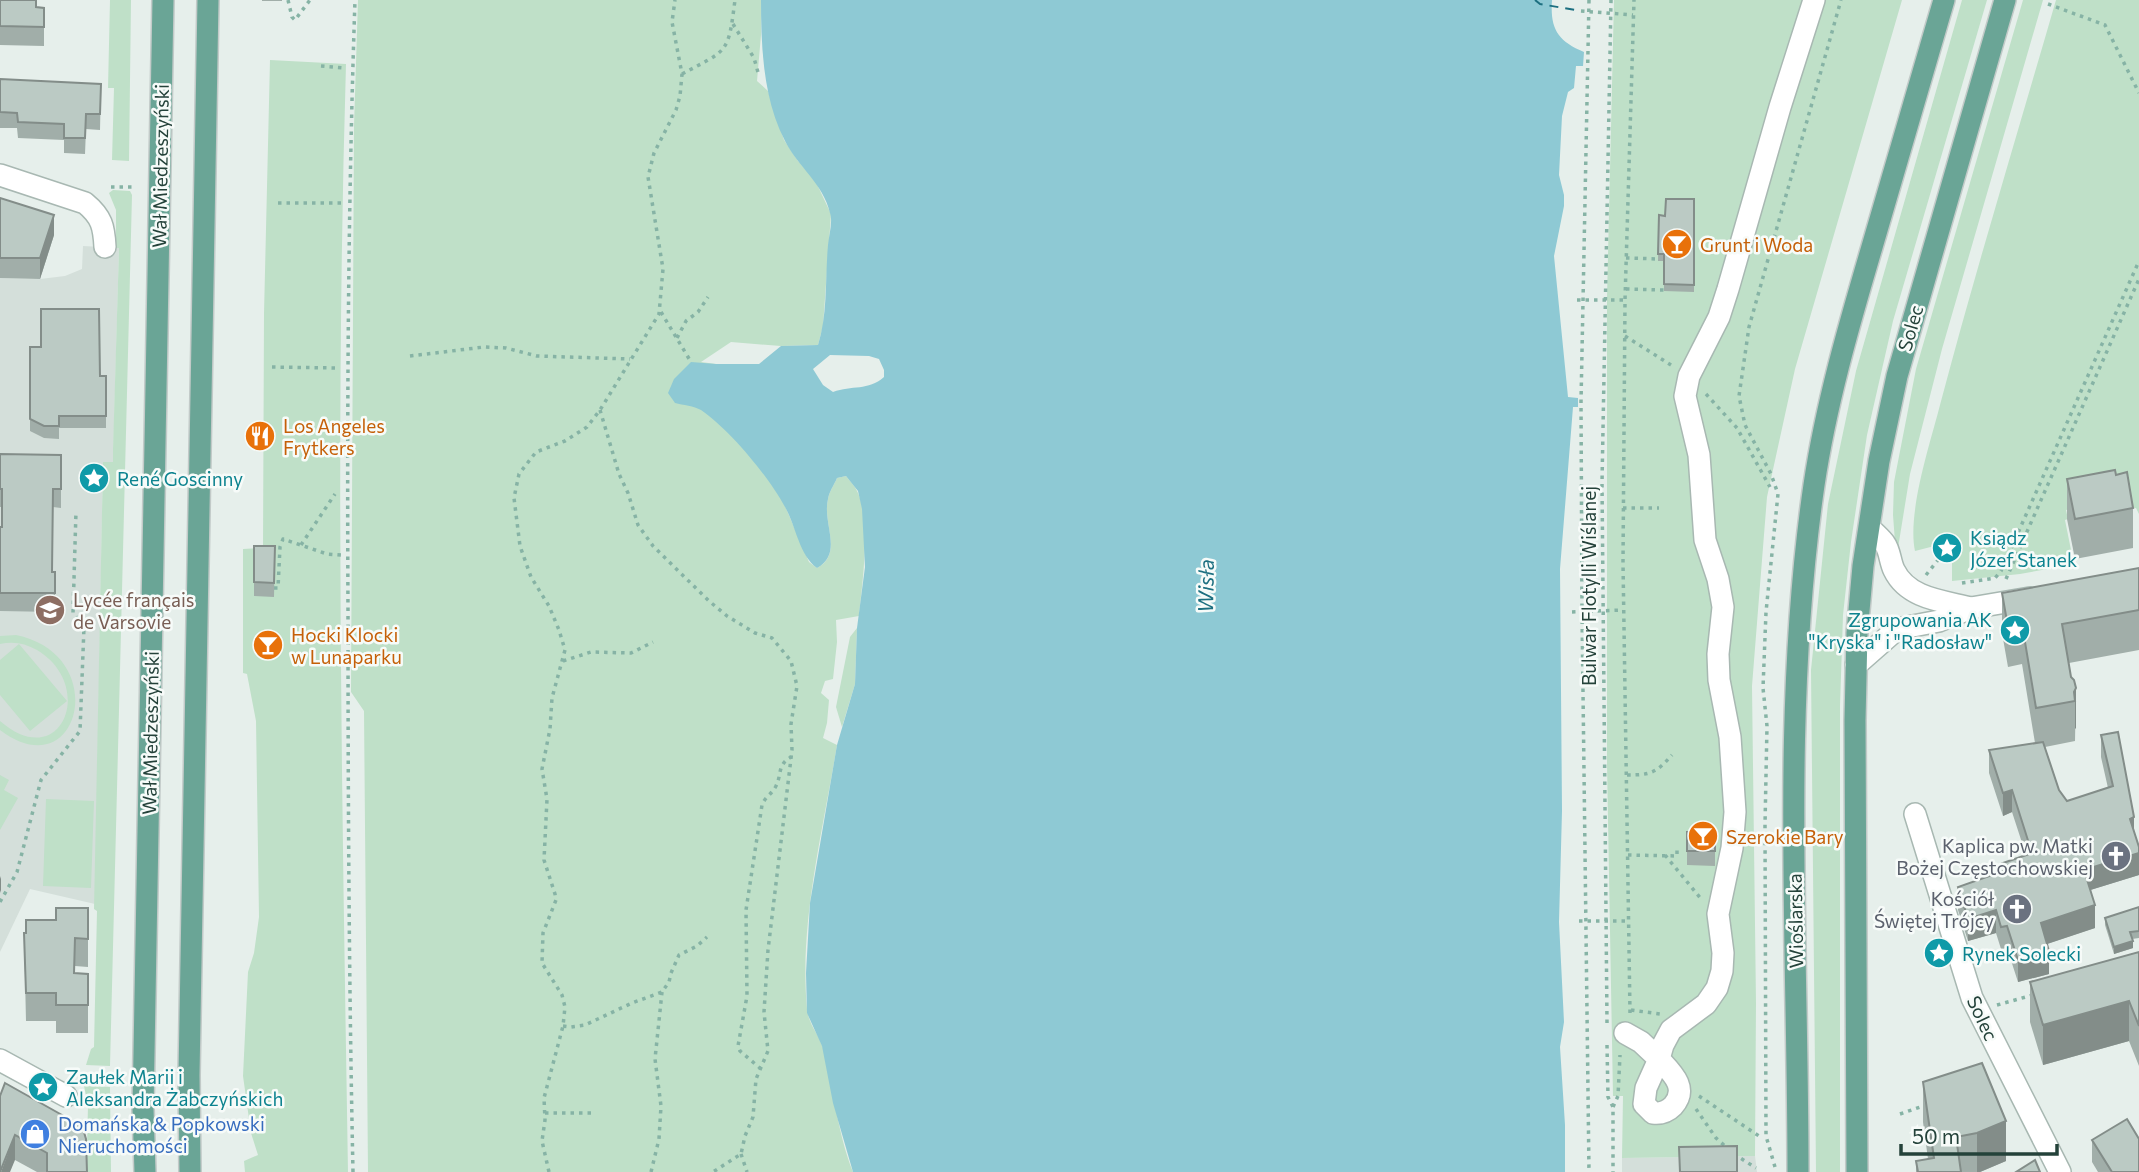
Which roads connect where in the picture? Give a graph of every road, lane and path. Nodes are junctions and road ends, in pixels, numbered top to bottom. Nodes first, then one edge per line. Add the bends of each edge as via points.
1 (163, 0) edge
2 (208, 0) edge
3 (288, 0) edge
4 (310, 0) edge
5 (355, 0) edge
6 (675, 0) edge
7 (735, 0) edge
8 (1589, 0) edge
9 (1611, 0) edge
10 (1634, 0) edge
11 (1814, 0) edge
12 (1841, 0) edge
13 (1944, 0) edge
14 (2005, 0) edge
15 (2048, 4) dead end
16 (1581, 12) dead end
17 (1589, 12) junction
18 (1610, 14) junction
19 (1633, 15) junction
20 (732, 23) junction
21 (321, 66) dead end
22 (345, 68) dead end
23 (682, 74) junction
24 (759, 76) dead end
25 (2139, 93) edge
26 (0, 176) edge
27 (111, 187) dead end
28 (135, 187) dead end
29 (278, 203) dead end
30 (342, 203) dead end
31 (1628, 208) junction
32 (1634, 208) dead end
33 (105, 247) dead end
34 (1626, 258) junction
35 (1658, 259) edge
36 (2139, 261) edge
37 (2139, 279) edge
38 (1626, 289) junction
39 (1664, 290) edge
40 (708, 297) dead end
41 (1580, 300) junction
42 (1604, 300) junction
43 (1625, 300) junction
44 (660, 310) junction
45 (1625, 336) junction
46 (677, 338) junction
47 (410, 356) dead end
48 (631, 359) junction
49 (691, 362) dead end
50 (272, 367) dead end
51 (338, 368) dead end
52 (1689, 376) junction
53 (600, 410) junction
54 (1770, 487) dead end
55 (335, 494) dead end
56 (1623, 508) junction
57 (1659, 508) dead end
58 (76, 511) dead end
59 (1870, 528) junction
60 (300, 545) junction
61 (1946, 550) dead end
62 (341, 555) dead end
63 (1927, 579) dead end
64 (2006, 579) dead end
65 (1955, 584) dead end
66 (274, 588) edge
67 (2054, 593) edge
68 (1971, 608) junction
69 (1602, 610) junction
70 (1623, 610) junction
71 (1572, 611) dead end
72 (1581, 611) junction
73 (653, 642) dead end
74 (563, 661) junction
75 (1856, 665) junction
76 (1672, 755) dead end
77 (791, 757) junction
78 (1627, 775) junction
79 (1915, 814) dead end
80 (1677, 846) dead end
81 (1628, 855) junction
82 (1665, 855) junction
83 (0, 902) edge
84 (1718, 915) junction
85 (1629, 920) junction
86 (1579, 921) dead end
87 (1586, 921) junction
88 (1606, 921) junction
89 (708, 937) dead end
90 (662, 992) junction
91 (2045, 992) edge
92 (1991, 1006) dead end
93 (563, 1026) junction
94 (1613, 1035) junction
95 (1659, 1059) junction
96 (0, 1060) edge
97 (761, 1069) junction
98 (85, 1075) dead end
99 (115, 1076) dead end
100 (1678, 1080) junction
101 (66, 1096) dead end
102 (1938, 1101) edge
103 (1613, 1107) junction
104 (545, 1113) junction
105 (593, 1113) dead end
106 (1900, 1114) dead end
107 (1762, 1138) dead end
108 (741, 1154) junction
109 (1756, 1168) dead end
110 (145, 1172) edge
111 (190, 1172) edge
112 (353, 1172) edge
113 (549, 1172) edge
114 (651, 1172) edge
115 (713, 1172) edge
116 (747, 1172) edge
117 (1590, 1172) edge
118 (1613, 1172) edge
119 (1777, 1172) edge
120 (1798, 1172) edge
121 (1857, 1172) edge
122 (2060, 1172) edge

1 - 110 main road, Wał Miedzeszyński
2 - 111 main road
3 - 4 path via 295,20
5 - 112 path via 347,368
6 - 23 path via 671,22
7 - 20 path
8 - 17 path
9 - 18 path, Bulwar Flotylli Wiślanej
10 - 19 path
11 - 52 street via 1719,317
12 - 119 path via 1749,327 1739,396 1745,425 1778,494 1763,688 1767,726 1766,1136
13 - 120 main road, Wioślarska via 1854,311 1815,483 1799,627 1795,786
14 - 59 main road, Solec via 1897,376
15 - 25 path via 2105,25
16 - 17 path
17 - 18 path
17 - 41 path
18 - 19 path
18 - 42 path, Bulwar Flotylli Wiślanej
19 - 31 path
20 - 23 path via 729,43 722,52
20 - 24 path via 754,58
21 - 22 path
23 - 44 path via 681,96 648,177 663,269
26 - 33 street via 85,203 104,226
27 - 28 path
29 - 30 path
31 - 32 path
31 - 34 path
34 - 35 path
34 - 38 path
36 - 65 path via 2001,571 1995,578
37 - 64 path
38 - 39 path
38 - 43 path
40 - 46 path
41 - 42 path
41 - 72 path
42 - 43 path
42 - 69 path, Bulwar Flotylli Wiślanej
43 - 45 path
44 - 46 path
44 - 48 path
45 - 52 path
45 - 56 path
46 - 49 path
47 - 48 path via 506,348 537,356
48 - 53 path
50 - 51 path
52 - 54 path via 1737,428
52 - 84 street via 1685,396 1699,455 1705,540 1723,607 1718,654 1735,812
53 - 74 path via 576,436 536,452 525,464 513,498 520,546 559,630
53 - 77 path via 638,525 653,546 727,616 772,638 791,661 797,686
55 - 60 path
56 - 57 path
56 - 70 path
58 - 83 path via 73,613 84,627 80,731 41,780 17,872
59 - 68 street via 1886,546 1903,584 1914,593
59 - 75 main road, Solec
60 - 62 path
60 - 66 path via 283,539 278,588
61 - 63 path
67 - 68 street
68 - 75 street via 1939,621 1897,629
69 - 70 path
69 - 72 path
69 - 88 path, Bulwar Flotylli Wiślanej
70 - 78 path
71 - 72 path
72 - 87 path
73 - 74 path via 631,653 591,652
74 - 93 path via 553,690 542,769 547,799 544,860 556,900 541,951 542,963 562,995
75 - 121 main road
76 - 78 path via 1658,771
77 - 97 path via 768,950 764,1012 768,1051
77 - 97 path via 783,761 777,783 762,805 746,910 747,996 738,1046
78 - 81 path
79 - 122 street, Solec via 1972,998
80 - 82 path via 1677,856
81 - 82 path
81 - 85 path
82 - 84 path
84 - 95 street via 1724,953 1717,988 1706,1004 1671,1030
85 - 88 path
85 - 94 path via 1631,1010
86 - 87 path
87 - 88 path
87 - 117 path
88 - 94 path, Bulwar Flotylli Wiślanej
89 - 90 path via 679,956
90 - 93 path via 585,1024
90 - 114 path via 655,1059 661,1106 659,1139
91 - 92 path
93 - 104 path via 546,1086
94 - 95 street via 1642,1041
94 - 103 path, Bulwar Flotylli Wiślanej via 1608,1097
94 - 103 path via 1618,1063 1618,1096
95 - 100 street
95 - 100 street via 1643,1099 1647,1110 1668,1111 1681,1093
96 - 101 street
97 - 108 path
98 - 99 path
100 - 107 path
100 - 109 path via 1716,1138
102 - 106 path
103 - 118 path, Bulwar Flotylli Wiślanej
104 - 105 path
104 - 113 path via 542,1141
108 - 115 path
108 - 116 path

